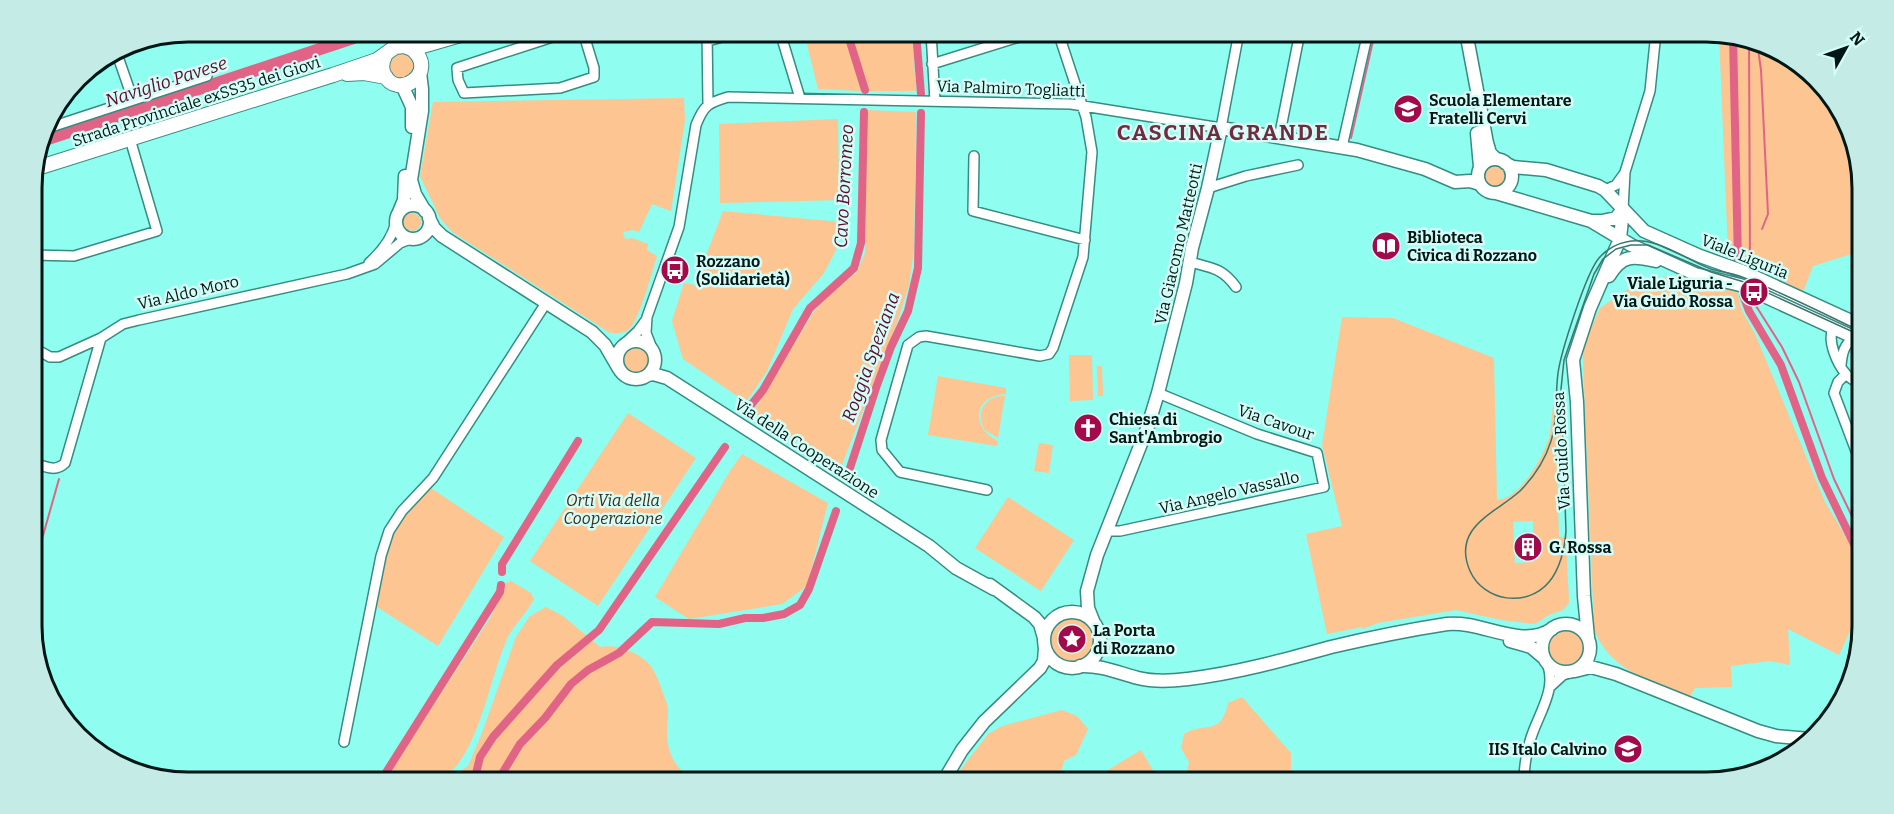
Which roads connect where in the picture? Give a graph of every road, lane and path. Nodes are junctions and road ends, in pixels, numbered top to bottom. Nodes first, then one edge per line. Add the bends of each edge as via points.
1 (438, 42) edge
2 (448, 42) edge
3 (537, 42) edge
4 (587, 42) edge
5 (707, 42) edge
6 (783, 42) edge
7 (931, 42) edge
8 (1003, 42) edge
9 (1061, 42) edge
10 (1237, 42) edge
11 (1298, 42) edge
12 (1366, 42) edge
13 (1468, 42) edge
14 (1655, 42) edge
15 (412, 49) junction
16 (385, 56) junction
17 (119, 60) edge
18 (932, 64) junction
19 (421, 70) junction
20 (333, 75) junction
21 (207, 76) dead end
22 (386, 77) junction
23 (402, 85) junction
24 (1477, 96) junction
25 (800, 98) junction
26 (133, 100) junction
27 (934, 101) junction
28 (1082, 106) junction
29 (705, 107) junction
30 (57, 125) edge
31 (1221, 128) junction
32 (1279, 138) junction
33 (130, 139) junction
34 (1341, 147) junction
35 (974, 156) dead end
36 (1501, 161) junction
37 (1298, 165) dead end
38 (44, 166) edge
39 (1480, 168) junction
40 (1425, 169) junction
41 (1625, 172) junction
42 (1480, 184) junction
43 (1208, 188) junction
44 (1605, 190) junction
45 (1496, 192) junction
46 (1623, 208) junction
47 (427, 215) junction
48 (398, 217) junction
49 (1591, 221) junction
50 (1606, 231) junction
51 (416, 238) junction
52 (447, 239) junction
53 (1620, 239) junction
54 (1085, 240) junction
55 (42, 256) edge
56 (1190, 262) junction
57 (1676, 265) junction
58 (360, 270) junction
59 (1236, 287) dead end
60 (546, 303) junction
61 (1590, 308) junction
62 (647, 317) junction
63 (1852, 321) edge
64 (1833, 328) junction
65 (592, 332) junction
66 (1852, 337) edge
67 (101, 338) junction
68 (1852, 341) edge
69 (628, 343) junction
70 (42, 353) edge
71 (654, 355) junction
72 (619, 369) junction
73 (1843, 369) junction
74 (648, 375) junction
75 (1852, 377) edge
76 (667, 378) junction
77 (1158, 393) junction
78 (1852, 441) edge
79 (1317, 453) joint
80 (42, 465) edge
81 (987, 490) dead end
82 (1107, 531) junction
83 (1086, 594) junction
84 (1584, 596) junction
85 (1023, 607) junction
86 (1065, 613) junction
87 (1094, 623) junction
88 (1556, 626) junction
89 (1589, 639) junction
90 (1100, 642) junction
91 (1045, 643) junction
92 (1297, 658) junction
93 (1545, 660) junction
94 (1062, 666) junction
95 (1080, 666) junction
96 (1574, 671) junction
97 (1122, 672) junction
98 (1036, 673) junction
99 (1616, 674) junction
100 (1551, 686) junction
101 (1799, 738) edge
102 (344, 742) dead end
103 (962, 750) junction
104 (942, 772) edge
105 (949, 772) edge
106 (1524, 772) edge

1 - 15 main road
2 - 19 main road via 430,55
3 - 4 street via 457,68 464,93 560,88 594,77
5 - 29 street
6 - 25 street
7 - 18 street
8 - 18 street
9 - 28 street
10 - 31 street, Via Giacomo Matteotti
11 - 32 street
12 - 34 street
13 - 24 street
14 - 41 street via 1650,91
15 - 16 main road via 395,47
15 - 19 main road via 419,56
16 - 20 main road
16 - 22 main road via 382,66
17 - 26 street
18 - 27 street
19 - 23 main road via 411,83
19 - 47 street via 422,111 411,180
20 - 22 main road via 364,73
20 - 33 main road, Strada Provinciale exSS35 dei Giovi
21 - 26 street
22 - 23 main road
23 - 48 street via 413,115 404,200
24 - 36 street via 1490,153
24 - 39 street
25 - 27 street, Via Palmiro Togliatti
25 - 29 street, Via Palmiro Togliatti via 728,97
26 - 30 street
27 - 28 street, Via Palmiro Togliatti
28 - 31 street, Via Palmiro Togliatti
28 - 54 street via 1092,152
29 - 62 street via 694,135 679,227
31 - 32 street, Via Palmiro Togliatti
31 - 43 street, Via Giacomo Matteotti
32 - 34 street, Via Palmiro Togliatti
33 - 38 main road, Strada Provinciale exSS35 dei Giovi
33 - 55 street via 157,231 69,257
34 - 40 street, Via Palmiro Togliatti
35 - 54 street via 973,211
36 - 39 street via 1486,161
36 - 44 street via 1513,167 1553,172
36 - 45 street via 1511,172 1510,183
37 - 43 street
39 - 40 street, Via Palmiro Togliatti via 1455,174
39 - 42 street
40 - 42 street, Via Palmiro Togliatti via 1455,182
41 - 44 street
41 - 46 street
42 - 45 street
43 - 56 street, Via Giacomo Matteotti
44 - 46 street, Viale Liguria
45 - 49 street
46 - 49 street via 1616,218
46 - 53 street, Via Guido Rossa
46 - 63 street, Viale Liguria via 1644,231
47 - 48 street via 412,205 405,207
47 - 51 street via 427,230
47 - 52 street
48 - 51 street via 401,234
48 - 58 street via 386,243
49 - 50 street, Viale Liguria
50 - 53 street, Viale Liguria
50 - 61 street, Via Guido Rossa via 1609,246
51 - 52 street
51 - 58 street, Via Aldo Moro via 400,243 379,262
52 - 60 street
53 - 57 street, Viale Liguria
53 - 61 street, Via Guido Rossa
54 - 81 street via 1083,257 1049,354 1040,356 926,336 908,345 881,440 882,450 905,474
56 - 59 street via 1220,270
56 - 77 street, Via Giacomo Matteotti
57 - 61 street, Via Guido Rossa via 1630,257 1623,260 1611,272
57 - 64 street, Viale Liguria via 1704,278 1740,285
58 - 67 street, Via Aldo Moro via 123,324
60 - 65 street
60 - 102 street via 433,478 389,531
61 - 84 street, Via Guido Rossa via 1573,360
62 - 69 street
62 - 71 street via 646,333
64 - 66 street, Viale Liguria
64 - 73 street via 1831,345
65 - 69 street
65 - 72 street
67 - 70 street, Via Aldo Moro via 59,357
67 - 80 street via 65,463 53,469
68 - 73 street via 1845,348
69 - 71 street via 646,343
69 - 72 street via 617,359
71 - 74 street via 654,368
71 - 76 street, Via della Cooperazione
72 - 74 street via 633,379
73 - 75 street
73 - 78 street via 1834,393
74 - 76 street, Via della Cooperazione
76 - 85 street, Via della Cooperazione via 928,546 960,562
77 - 79 street, Via Cavour via 1257,434
77 - 82 street, Via Giacomo Matteotti
79 - 82 street, Via Angelo Vassallo via 1324,487
82 - 83 street, Via Giacomo Matteotti
83 - 86 street
83 - 87 street
84 - 88 street via 1570,620
84 - 89 street, Via Guido Rossa
85 - 86 street, Via della Cooperazione via 1050,614
85 - 91 street, Via della Cooperazione via 1039,622
86 - 87 street via 1079,613
86 - 91 street via 1050,623
87 - 90 street
88 - 89 street via 1578,627
88 - 92 street via 1543,634 1528,636 1451,623
88 - 93 street via 1543,642
89 - 96 street via 1588,658
89 - 99 street, Via Guido Rossa
90 - 95 street via 1092,659
90 - 97 street via 1106,659
91 - 94 street via 1053,661
91 - 98 street via 1043,663
92 - 93 street via 1453,631 1523,644 1535,649
92 - 97 street via 1189,679 1145,679
93 - 96 street via 1557,670
93 - 100 street
94 - 95 street
94 - 98 street
95 - 97 street
96 - 99 street, Via Guido Rossa via 1592,668
96 - 100 street
98 - 103 street via 984,722
99 - 101 street, Via Guido Rossa via 1758,731
100 - 106 street via 1530,740
103 - 104 street
103 - 105 street

